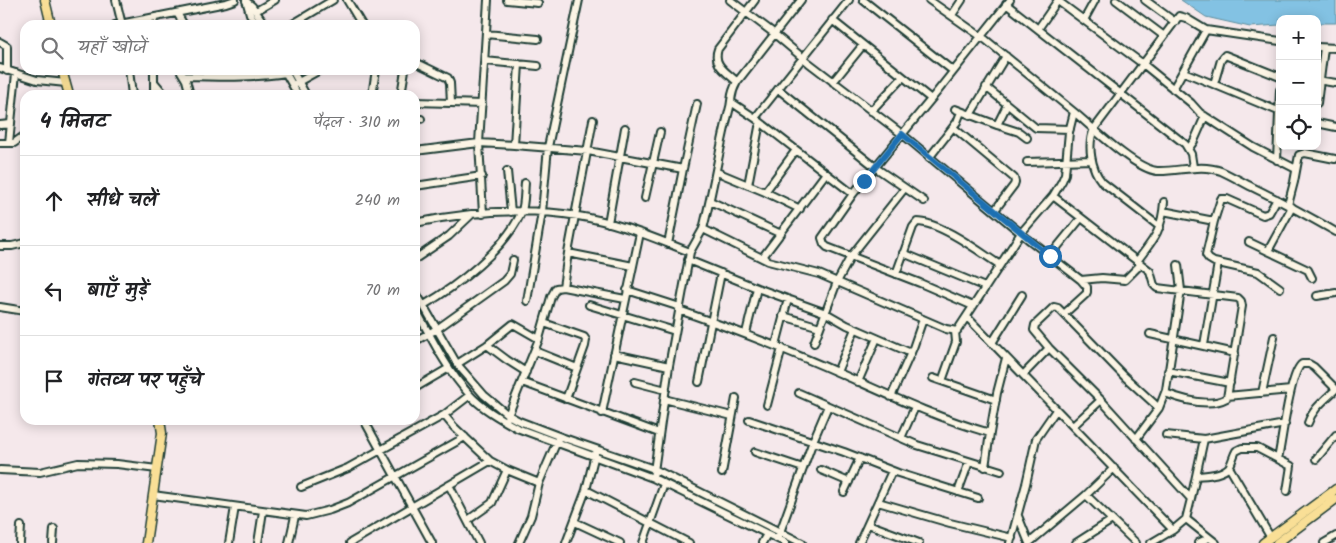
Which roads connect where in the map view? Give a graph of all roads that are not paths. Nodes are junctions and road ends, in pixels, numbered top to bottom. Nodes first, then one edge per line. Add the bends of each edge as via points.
1 (45, 0) edge
2 (116, 0) edge
3 (235, 0) edge
4 (246, 0) edge
5 (275, 0) edge
6 (333, 0) edge
7 (347, 0) edge
8 (488, 0) edge
9 (507, 0) edge
10 (579, 0) edge
11 (730, 0) edge
12 (755, 0) edge
13 (801, 0) edge
14 (848, 0) edge
15 (863, 0) edge
16 (929, 0) edge
17 (962, 0) edge
18 (1058, 0) edge
19 (1095, 0) edge
20 (1116, 0) edge
21 (1145, 0) edge
22 (1008, 2) edge
23 (538, 3) dead end
24 (256, 11) junction
25 (746, 12) junction
26 (177, 13) junction
27 (952, 16) junction
28 (151, 18) joint
29 (50, 20) edge
30 (118, 20) edge
31 (140, 20) edge
32 (181, 20) edge
33 (254, 20) edge
34 (262, 20) edge
35 (299, 20) edge
36 (358, 20) edge
37 (832, 20) junction
38 (1084, 20) junction
39 (1175, 22) junction
40 (1038, 29) junction
41 (1206, 30) junction
42 (486, 34) junction
43 (774, 34) junction
44 (982, 36) junction
45 (1164, 36) junction
46 (538, 38) dead end
47 (1276, 40) edge
48 (0, 42) edge
49 (862, 44) junction
50 (1321, 47) edge
51 (1336, 48) edge
52 (1006, 56) junction
53 (802, 58) junction
54 (485, 61) junction
55 (420, 64) edge
56 (519, 64) junction
57 (1142, 64) junction
58 (538, 66) dead end
59 (0, 68) edge
60 (7, 71) junction
61 (953, 71) junction
62 (1184, 72) junction
63 (16, 73) junction
64 (20, 74) edge
65 (22, 75) edge
66 (64, 75) edge
67 (130, 75) edge
68 (154, 75) edge
69 (183, 75) edge
70 (225, 75) edge
71 (256, 75) edge
72 (290, 75) edge
73 (311, 75) edge
74 (375, 75) edge
75 (404, 75) edge
76 (1276, 76) edge
77 (240, 77) joint
78 (903, 77) junction
79 (1321, 80) edge
80 (737, 82) junction
81 (833, 82) junction
82 (66, 83) junction
83 (155, 83) junction
84 (296, 83) junction
85 (1336, 83) edge
86 (1214, 84) junction
87 (986, 87) junction
88 (778, 89) junction
89 (1173, 89) junction
90 (68, 90) edge
91 (131, 90) edge
92 (154, 90) edge
93 (161, 90) edge
94 (188, 90) edge
95 (297, 90) edge
96 (302, 90) edge
97 (373, 90) edge
98 (401, 90) edge
99 (1121, 94) junction
100 (931, 99) junction
101 (420, 102) edge
102 (731, 102) junction
103 (451, 103) junction
104 (482, 104) junction
105 (696, 104) dead end
106 (1007, 105) junction
107 (1276, 110) edge
108 (871, 111) junction
109 (1074, 112) junction
110 (970, 115) junction
111 (1205, 116) junction
112 (594, 120) dead end
113 (757, 120) junction
114 (11, 124) junction
115 (1321, 124) edge
116 (0, 125) edge
117 (997, 126) junction
118 (1336, 127) edge
119 (625, 128) dead end
120 (954, 128) junction
121 (1070, 129) junction
122 (1094, 129) junction
123 (660, 132) dead end
124 (902, 134) junction
125 (1027, 138) dead end
126 (20, 139) edge
127 (0, 143) edge
128 (9, 143) junction
129 (479, 143) junction
130 (514, 145) junction
131 (548, 147) junction
132 (1189, 148) junction
133 (796, 150) junction
134 (1277, 150) edge
135 (1312, 150) edge
136 (420, 151) edge
137 (588, 151) junction
138 (1311, 154) junction
139 (620, 157) junction
140 (929, 158) junction
141 (1335, 159) edge
142 (1092, 160) junction
143 (1277, 160) junction
144 (1067, 161) junction
145 (1028, 162) dead end
146 (653, 163) junction
147 (876, 167) junction
148 (1193, 167) junction
149 (683, 169) junction
150 (1296, 169) junction
151 (507, 171) dead end
152 (716, 172) junction
153 (826, 173) junction
154 (482, 176) junction
155 (525, 183) dead end
156 (420, 185) edge
157 (748, 185) junction
158 (905, 188) junction
159 (765, 192) junction
160 (853, 194) junction
161 (1053, 196) junction
162 (645, 198) dead end
163 (1276, 199) junction
164 (710, 201) junction
165 (924, 201) dead end
166 (1164, 202) dead end
167 (1290, 206) junction
168 (800, 209) junction
169 (995, 210) junction
170 (1164, 211) junction
171 (511, 212) junction
172 (522, 212) junction
173 (542, 212) junction
174 (483, 214) junction
175 (471, 215) junction
176 (576, 216) junction
177 (1081, 218) junction
178 (1214, 221) junction
179 (420, 222) edge
180 (608, 223) junction
181 (1160, 227) junction
182 (703, 229) junction
183 (1336, 232) edge
184 (640, 233) junction
185 (1021, 233) junction
186 (781, 234) junction
187 (1249, 242) dead end
188 (20, 244) edge
189 (668, 244) junction
190 (0, 246) edge
191 (1268, 251) junction
192 (690, 252) junction
193 (568, 253) junction
194 (903, 253) junction
195 (420, 256) edge
196 (851, 256) junction
197 (1050, 256) junction
198 (762, 258) junction
199 (513, 260) dead end
200 (688, 260) junction
201 (1139, 262) junction
202 (1218, 262) junction
203 (1000, 265) junction
204 (1178, 265) dead end
205 (633, 266) junction
206 (721, 273) junction
207 (896, 274) junction
208 (1312, 278) dead end
209 (1081, 280) junction
210 (837, 282) junction
211 (563, 287) junction
212 (985, 287) junction
213 (757, 288) junction
214 (1280, 288) dead end
215 (627, 290) junction
216 (1181, 290) junction
217 (1336, 293) edge
218 (1022, 295) dead end
219 (1213, 295) junction
220 (1317, 296) dead end
221 (420, 299) edge
222 (625, 299) junction
223 (788, 299) junction
224 (528, 301) dead end
225 (589, 305) dead end
226 (424, 306) junction
227 (973, 306) junction
228 (0, 307) edge
229 (679, 309) junction
230 (20, 310) edge
231 (826, 313) junction
232 (1064, 314) junction
233 (622, 315) junction
234 (420, 316) edge
235 (783, 316) junction
236 (967, 317) junction
237 (923, 318) junction
238 (712, 321) junction
239 (544, 323) junction
240 (820, 327) junction
241 (437, 329) junction
242 (855, 329) junction
243 (675, 331) junction
244 (955, 331) junction
245 (430, 333) junction
246 (746, 333) junction
247 (1150, 334) dead end
248 (1274, 337) dead end
249 (420, 338) edge
250 (877, 338) junction
251 (539, 339) junction
252 (1173, 340) junction
253 (814, 343) dead end
254 (992, 343) junction
255 (488, 345) junction
256 (1204, 345) junction
257 (779, 347) junction
258 (1049, 348) junction
259 (535, 350) junction
260 (911, 353) junction
261 (1235, 353) junction
262 (614, 354) junction
263 (1006, 358) junction
264 (457, 364) junction
265 (669, 366) junction
266 (449, 368) junction
267 (577, 368) junction
268 (1168, 371) junction
269 (526, 372) junction
270 (837, 372) junction
271 (1023, 375) junction
272 (933, 378) dead end
273 (942, 381) junction
274 (522, 382) junction
275 (635, 382) dead end
276 (699, 382) dead end
277 (858, 382) junction
278 (1230, 383) junction
279 (420, 385) edge
280 (1336, 387) edge
281 (666, 390) junction
282 (1290, 390) junction
283 (799, 393) dead end
284 (1262, 393) junction
285 (1165, 394) junction
286 (470, 395) junction
287 (1227, 396) junction
288 (891, 397) junction
289 (736, 398) dead end
290 (664, 399) junction
291 (566, 400) junction
292 (996, 400) junction
293 (1101, 400) junction
294 (767, 405) dead end
295 (828, 406) junction
296 (914, 407) junction
297 (1159, 408) junction
298 (1056, 410) junction
299 (602, 413) junction
300 (444, 415) junction
301 (508, 415) junction
302 (732, 416) junction
303 (749, 420) dead end
304 (506, 422) junction
305 (1308, 423) dead end
306 (1285, 424) junction
307 (161, 425) edge
308 (367, 425) edge
309 (1073, 426) junction
310 (659, 433) junction
311 (990, 433) junction
312 (1336, 434) edge
313 (1166, 435) dead end
314 (465, 437) junction
315 (901, 438) junction
316 (558, 439) junction
317 (1136, 439) junction
318 (1204, 439) junction
319 (813, 441) junction
320 (596, 449) junction
321 (380, 450) junction
322 (755, 452) dead end
323 (594, 456) junction
324 (860, 458) junction
325 (1278, 459) junction
326 (1316, 459) dead end
327 (490, 461) junction
328 (969, 462) junction
329 (985, 467) junction
330 (1228, 467) junction
331 (157, 468) junction
332 (803, 468) junction
333 (1114, 468) junction
334 (654, 469) junction
335 (0, 470) edge
336 (507, 470) junction
337 (821, 470) dead end
338 (892, 471) junction
339 (1001, 471) dead end
340 (722, 473) dead end
341 (1197, 476) junction
342 (395, 478) junction
343 (653, 478) junction
344 (849, 482) junction
345 (539, 484) junction
346 (664, 484) junction
347 (450, 485) junction
348 (301, 488) dead end
349 (1336, 489) edge
350 (586, 490) junction
351 (1287, 491) dead end
352 (844, 492) dead end
353 (958, 492) junction
354 (153, 495) junction
355 (1086, 495) junction
356 (978, 498) dead end
357 (1191, 499) junction
358 (1336, 499) edge
359 (878, 502) junction
360 (235, 507) junction
361 (412, 508) junction
362 (263, 511) junction
363 (296, 516) junction
364 (1018, 516) junction
365 (1186, 519) junction
366 (468, 520) junction
367 (1112, 520) junction
368 (575, 522) junction
369 (649, 523) junction
370 (868, 524) junction
371 (21, 526) dead end
372 (54, 529) dead end
373 (1173, 530) junction
374 (780, 531) junction
375 (767, 534) junction
376 (898, 536) junction
377 (1336, 536) edge
378 (1209, 538) junction
379 (778, 539) junction
380 (1274, 540) edge
381 (1011, 541) edge
382 (430, 542) edge
383 (20, 543) edge
384 (53, 543) edge
385 (146, 543) edge
386 (229, 543) edge
387 (258, 543) edge
388 (289, 543) edge
389 (350, 543) edge
390 (479, 543) edge
391 (519, 543) edge
392 (566, 543) edge
393 (620, 543) edge
394 (643, 543) edge
395 (689, 543) edge
396 (762, 543) edge
397 (786, 543) edge
398 (802, 543) edge
399 (859, 543) edge
400 (894, 543) edge
401 (919, 543) edge
402 (1029, 543) edge
403 (1076, 543) edge
404 (1136, 543) edge
405 (1151, 543) edge
406 (1198, 543) edge
407 (1216, 543) edge
408 (1263, 543) edge
409 (1324, 543) edge

1 - 29 main road
2 - 30 street
3 - 26 street
4 - 24 street
4 - 33 street
5 - 24 street
6 - 35 street
7 - 36 street
8 - 42 street
9 - 23 street
10 - 131 street
11 - 25 street
12 - 25 street
13 - 43 street
14 - 37 street
15 - 61 street
16 - 27 street
17 - 27 street
18 - 38 street
18 - 40 street
19 - 38 street
20 - 45 street
21 - 39 street
22 - 40 street
22 - 44 street
24 - 34 street
25 - 43 street
25 - 80 street via 716,56 718,64
26 - 28 street
26 - 32 street
27 - 44 street
28 - 31 street
37 - 49 street
37 - 53 street
38 - 57 street
39 - 41 street via 1179,16 1183,17
39 - 45 street
40 - 99 street
41 - 47 street
41 - 62 street
42 - 46 street
42 - 54 street
43 - 53 street
43 - 80 street
44 - 52 street
44 - 61 street
45 - 57 street
48 - 60 street via 7,46
49 - 78 street
49 - 81 street
50 - 51 street
52 - 87 street
52 - 109 street
53 - 81 street
53 - 88 street
54 - 56 street
54 - 104 street
55 - 103 street via 448,78
56 - 58 street
56 - 130 street
57 - 89 street
57 - 99 street
59 - 60 street
60 - 63 street
61 - 100 street
62 - 86 street
62 - 89 street
63 - 64 street
63 - 114 street
65 - 82 street
66 - 82 main road
67 - 91 street
68 - 83 street
69 - 94 street
70 - 77 street
71 - 77 street
72 - 84 street
73 - 84 street
74 - 97 street
75 - 98 street
76 - 86 street via 1225,55
78 - 100 street
78 - 108 street
79 - 85 street
80 - 102 street via 731,92
81 - 108 street
82 - 90 main road
83 - 92 street
83 - 93 street
84 - 95 street
84 - 96 street
86 - 107 street
87 - 106 street
87 - 110 street
88 - 113 street
88 - 147 street
89 - 111 street
99 - 122 street
99 - 132 street
100 - 124 street
101 - 103 street
102 - 113 street
102 - 152 street
103 - 104 street
104 - 129 street
105 - 149 street
106 - 117 street
106 - 121 street via 1036,128
108 - 124 street
109 - 121 street
109 - 122 street
110 - 117 street
110 - 120 street via 958,111
111 - 132 street
111 - 143 street
112 - 137 street
113 - 133 street
113 - 157 street
114 - 116 street
114 - 128 street
115 - 118 street
117 - 125 street via 1019,132
119 - 139 street
120 - 140 street
120 - 169 street via 1014,178 1014,185
121 - 144 street
122 - 142 street
122 - 148 street via 1147,169 1159,171
123 - 146 street
124 - 140 street
124 - 147 street
126 - 128 street
127 - 128 street
129 - 130 street
129 - 136 street
129 - 154 street
130 - 131 street
131 - 137 street
131 - 173 street
132 - 148 street
133 - 153 street
133 - 159 street
134 - 143 street
135 - 138 street
137 - 139 street
137 - 176 street
138 - 141 street
138 - 150 street via 1299,155
139 - 146 street
139 - 180 street
140 - 169 street
142 - 144 street
142 - 181 street via 1095,174 1102,182
143 - 150 street
144 - 145 street
144 - 161 street
146 - 149 street
146 - 162 street
147 - 158 street
147 - 160 street
148 - 163 street via 1221,171
149 - 189 street
150 - 167 street
151 - 171 street
152 - 157 street
152 - 164 street
153 - 160 street
153 - 168 street
154 - 156 street
154 - 174 street
155 - 172 street
157 - 159 street
158 - 165 street
158 - 196 street
159 - 168 street
160 - 196 street via 822,238 827,247
161 - 177 street
161 - 185 street
163 - 167 street
163 - 178 street via 1269,213 1263,215 1221,199
164 - 182 street
164 - 186 street
166 - 170 street
167 - 183 street
167 - 191 street
168 - 186 street
169 - 185 street
170 - 178 street
170 - 181 street
171 - 172 street
171 - 174 street
172 - 173 street
172 - 226 street via 491,253
173 - 176 street
173 - 224 street
174 - 175 street
175 - 179 street
175 - 195 street via 449,236
176 - 180 street
176 - 193 street
177 - 197 street
177 - 201 street
178 - 202 street via 1206,255
180 - 184 street
181 - 201 street
182 - 192 street
182 - 198 street
184 - 189 street
184 - 205 street
185 - 197 street
185 - 203 street
186 - 198 street
187 - 191 street
188 - 190 street
189 - 192 street
191 - 208 street via 1308,270
192 - 200 street
193 - 205 street
193 - 211 street
194 - 203 street via 913,226 921,222 956,236
194 - 207 street
194 - 212 street
196 - 207 street
196 - 210 street
197 - 209 street
198 - 210 street
199 - 241 street via 510,274 504,281
200 - 206 street
200 - 229 street
201 - 209 street via 1125,280
201 - 216 street via 1152,273 1155,287
202 - 214 street via 1258,272
202 - 219 street
203 - 212 street
204 - 216 street
205 - 215 street
206 - 213 street
206 - 238 street
207 - 227 street
209 - 232 street via 1087,292
210 - 231 street
210 - 237 street
211 - 222 street
211 - 239 street via 554,290
212 - 227 street
213 - 223 street
213 - 246 street
215 - 222 street
215 - 229 street
216 - 219 street
216 - 252 street
217 - 220 street
218 - 254 street
219 - 256 street
219 - 261 street via 1241,301
221 - 226 street
222 - 233 street
223 - 231 street
223 - 235 street
225 - 233 street
226 - 241 street
227 - 236 street
228 - 230 street
229 - 238 street
229 - 243 street
231 - 240 street
231 - 242 street
232 - 258 street via 1054,308 1035,325 1036,334
232 - 297 street
233 - 243 street
233 - 262 street
234 - 245 street
235 - 240 street
235 - 257 street
236 - 244 street
236 - 254 street
237 - 244 street
237 - 260 street
238 - 246 street
238 - 276 street
239 - 251 street
239 - 267 street via 586,340
240 - 253 street
241 - 245 street
241 - 264 street
242 - 250 street
242 - 270 street
243 - 265 street
244 - 273 street via 956,342
245 - 249 street
245 - 266 street
246 - 257 street
247 - 252 street
248 - 284 street
250 - 260 street
250 - 277 street
251 - 255 street via 513,324
251 - 259 street
252 - 256 street
252 - 268 street
254 - 263 street
255 - 264 street
255 - 269 street
256 - 261 street
257 - 270 street
257 - 294 street
258 - 271 street
258 - 293 street
259 - 267 street
259 - 269 street
260 - 288 street
261 - 278 street
262 - 265 street
262 - 299 street
263 - 271 street
263 - 292 street
264 - 301 street via 484,395
265 - 281 street
266 - 279 street
266 - 286 street
267 - 291 street
268 - 278 street
268 - 285 street
269 - 274 street
270 - 277 street
271 - 298 street
272 - 273 street
273 - 292 street
274 - 291 street
274 - 301 street
275 - 281 street
277 - 288 street
278 - 287 street
280 - 282 street via 1305,363 1297,368
280 - 305 street via 1317,406
281 - 290 street
282 - 284 street
282 - 306 street
283 - 295 street
284 - 287 street
285 - 287 street via 1196,402 1222,400
285 - 297 street
286 - 300 street
286 - 304 street
288 - 296 street
289 - 302 street
290 - 302 street
290 - 310 street
291 - 299 street
292 - 311 street
293 - 309 street
293 - 317 street
295 - 315 street
295 - 319 street
296 - 311 street
296 - 315 street
297 - 317 street
298 - 309 street
298 - 364 street via 1036,439
299 - 310 street
300 - 314 street
300 - 321 street
301 - 304 street
301 - 316 street
302 - 340 street
303 - 319 street
304 - 316 street
306 - 318 street
306 - 325 street
307 - 331 main road
308 - 321 street
309 - 333 street
310 - 334 street
311 - 329 street
312 - 326 street
313 - 318 street
314 - 327 street
314 - 342 street
315 - 328 street
316 - 320 street
316 - 323 street
316 - 345 street
317 - 357 street
318 - 341 street
319 - 324 street
319 - 332 street
320 - 323 street
320 - 334 street
321 - 342 street
321 - 348 street
322 - 332 street
323 - 343 street
323 - 350 street
324 - 338 street
324 - 344 street
325 - 330 street via 1257,448 1242,448 1234,453
325 - 351 street via 1292,468
327 - 336 street
327 - 347 street
328 - 329 street
328 - 353 street
329 - 339 street
330 - 341 street via 1213,474
330 - 380 street
331 - 335 street via 78,463 40,472
331 - 354 main road
332 - 374 street
333 - 355 street
333 - 373 street
334 - 343 street
334 - 374 street
336 - 345 street
336 - 366 street via 492,503
337 - 344 street
338 - 353 street
338 - 359 street
341 - 357 street
342 - 361 street
342 - 363 street via 330,510
343 - 346 street
344 - 352 street
345 - 391 street via 531,516
346 - 369 street
346 - 375 street
347 - 361 street
347 - 366 street
349 - 380 main road
350 - 368 street
350 - 369 street
353 - 356 street
354 - 360 street
354 - 385 main road
355 - 367 street
355 - 402 street
357 - 365 street
358 - 380 main road
359 - 370 street
359 - 381 street
360 - 362 street
360 - 386 street
361 - 382 street
361 - 389 street
362 - 363 street
362 - 387 street
363 - 388 street
364 - 381 street
364 - 402 street
365 - 373 street
365 - 378 street
366 - 390 street
367 - 403 street
367 - 404 street
368 - 392 street
368 - 393 street
369 - 394 street
369 - 395 street
370 - 376 street
370 - 399 street
371 - 383 street
372 - 384 street
373 - 405 street
374 - 379 street
374 - 398 street
375 - 379 street
375 - 396 street
376 - 400 street
376 - 401 street
377 - 409 street
378 - 406 street
378 - 407 street
379 - 397 street
380 - 408 main road

